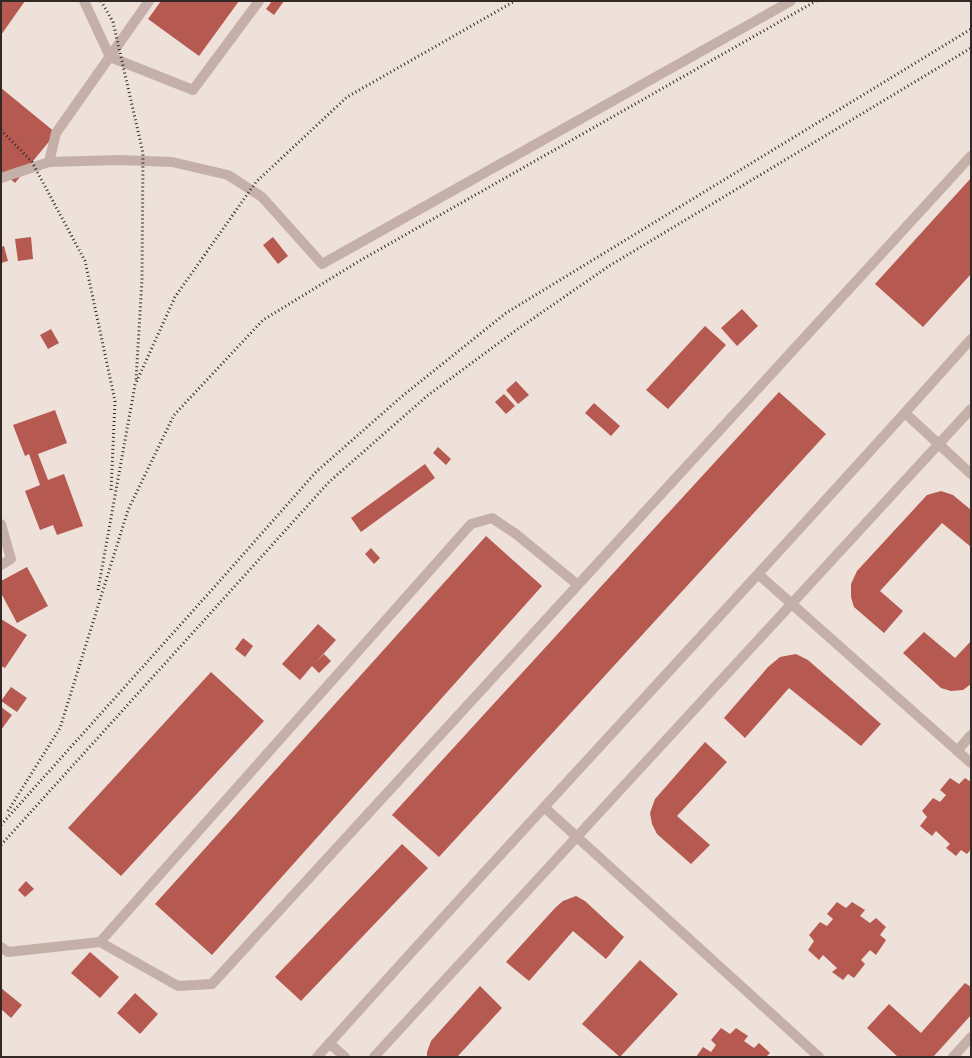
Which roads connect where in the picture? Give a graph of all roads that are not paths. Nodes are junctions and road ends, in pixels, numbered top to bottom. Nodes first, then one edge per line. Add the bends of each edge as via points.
1 (84, 1) edge
2 (149, 1) edge
3 (259, 1) edge
4 (790, 1) edge
5 (110, 57) junction
6 (971, 156) edge
7 (49, 162) junction
8 (1, 178) edge
9 (971, 339) edge
10 (971, 409) edge
11 (905, 413) junction
12 (938, 444) junction
13 (971, 474) edge
14 (1, 524) edge
15 (1, 565) edge
16 (758, 574) junction
17 (578, 585) junction
18 (791, 604) junction
19 (971, 735) edge
20 (957, 751) junction
21 (971, 763) edge
22 (544, 807) junction
23 (576, 837) junction
24 (100, 942) junction
25 (1, 947) edge
26 (971, 1037) edge
27 (329, 1043) junction
28 (317, 1057) edge
29 (345, 1057) edge
30 (374, 1057) edge
31 (819, 1057) edge
32 (953, 1057) edge

1 - 5 street
2 - 5 street
3 - 5 street via 194,90
4 - 7 street via 322,264 262,197 228,175 172,162
5 - 7 street via 56,133
6 - 17 street
7 - 8 street
9 - 11 street
10 - 12 street
11 - 12 street
11 - 16 street
12 - 13 street
12 - 18 street
14 - 15 street via 11,559
16 - 18 street
16 - 22 street
17 - 24 street via 212,984 178,986
17 - 24 street via 516,534 492,518 472,524
18 - 20 street
18 - 23 street
19 - 20 street
20 - 21 street
22 - 23 street
22 - 27 street
23 - 30 street
23 - 31 street
24 - 25 street via 8,952
26 - 32 street
27 - 28 street
27 - 29 street

